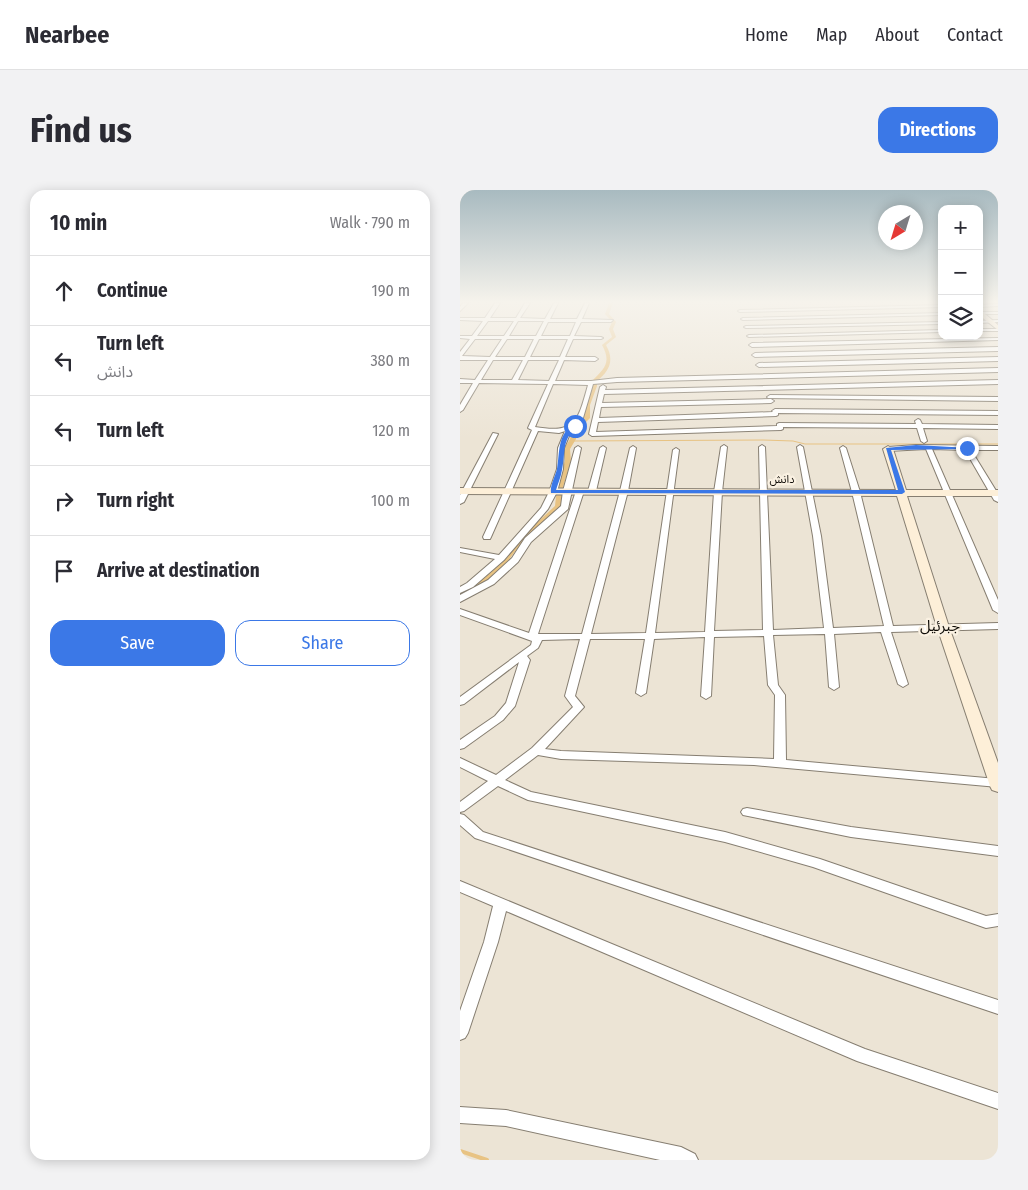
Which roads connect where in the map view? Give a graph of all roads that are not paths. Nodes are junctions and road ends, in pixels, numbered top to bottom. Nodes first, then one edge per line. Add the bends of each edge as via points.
1 (499, 348) edge
2 (532, 348) edge
3 (566, 348) edge
4 (753, 348) edge
5 (880, 348) edge
6 (998, 349) edge
7 (883, 352) junction
8 (756, 355) junction
9 (460, 357) edge
10 (493, 358) junction
11 (527, 358) junction
12 (562, 358) junction
13 (595, 359) dead end
14 (998, 359) edge
15 (890, 362) junction
16 (759, 364) junction
17 (998, 370) edge
18 (895, 373) junction
19 (763, 376) junction
20 (460, 381) edge
21 (477, 381) junction
22 (604, 381) junction
23 (514, 382) junction
24 (550, 382) junction
25 (998, 382) edge
26 (591, 383) junction
27 (902, 384) junction
28 (767, 388) junction
29 (603, 392) junction
30 (998, 394) edge
31 (771, 399) junction
32 (910, 399) junction
33 (929, 399) junction
34 (998, 399) edge
35 (599, 405) junction
36 (460, 410) edge
37 (775, 412) junction
38 (915, 412) junction
39 (998, 413) edge
40 (595, 420) junction
41 (920, 426) junction
42 (998, 427) edge
43 (781, 428) junction
44 (536, 429) junction
45 (569, 430) junction
46 (495, 434) dead end
47 (998, 442) edge
48 (926, 444) junction
49 (762, 447) dead end
50 (800, 447) dead end
51 (578, 448) dead end
52 (603, 448) dead end
53 (633, 448) dead end
54 (724, 448) dead end
55 (843, 448) dead end
56 (967, 448) junction
57 (998, 448) edge
58 (888, 449) joint
59 (676, 450) dead end
60 (464, 491) edge
61 (567, 491) junction
62 (580, 491) junction
63 (592, 491) junction
64 (624, 491) junction
65 (764, 491) junction
66 (810, 491) junction
67 (508, 492) junction
68 (553, 492) junction
69 (670, 492) junction
70 (718, 492) junction
71 (856, 492) junction
72 (902, 492) junction
73 (948, 493) junction
74 (997, 495) edge
75 (460, 502) edge
76 (487, 537) dead end
77 (460, 550) edge
78 (501, 558) junction
79 (460, 583) edge
80 (470, 585) junction
81 (460, 590) edge
82 (460, 599) edge
83 (998, 610) edge
84 (460, 612) edge
85 (998, 626) edge
86 (943, 627) junction
87 (887, 628) junction
88 (830, 630) junction
89 (768, 632) junction
90 (710, 634) junction
91 (650, 636) junction
92 (532, 637) junction
93 (586, 637) junction
94 (521, 655) junction
95 (903, 684) dead end
96 (834, 687) dead end
97 (641, 693) dead end
98 (706, 696) dead end
99 (460, 702) edge
100 (460, 745) edge
101 (536, 750) junction
102 (460, 762) edge
103 (780, 762) junction
104 (497, 781) junction
105 (997, 785) edge
106 (460, 808) edge
107 (747, 812) dead end
108 (460, 818) edge
109 (998, 851) edge
110 (460, 886) edge
111 (501, 903) junction
112 (998, 920) edge
113 (998, 1007) edge
114 (460, 1033) edge
115 (998, 1102) edge
116 (460, 1114) edge
117 (689, 1160) edge

1 - 10 street
2 - 11 street
3 - 12 street
4 - 8 street
5 - 7 street
6 - 7 street
7 - 8 street
7 - 15 street
8 - 16 street
9 - 10 street
10 - 11 street
10 - 21 street
11 - 12 street
11 - 23 street
12 - 13 street
12 - 24 street
14 - 15 street
15 - 16 street
15 - 18 street
16 - 19 street
17 - 18 street
18 - 19 street
18 - 27 street
19 - 22 street
19 - 28 street
20 - 21 street
21 - 23 street
21 - 36 street
22 - 26 street
22 - 29 street
23 - 24 street
24 - 26 street
24 - 44 street via 531,428
25 - 27 street
26 - 45 street via 581,418
27 - 28 street
27 - 32 street
28 - 29 street
28 - 31 street
29 - 35 street
30 - 33 street
31 - 32 street
31 - 35 street
31 - 37 street
32 - 33 street
32 - 38 street
33 - 34 street
35 - 40 street
37 - 38 street
37 - 40 street
37 - 43 street
38 - 39 street
38 - 41 street
40 - 43 street via 592,434
41 - 42 street
41 - 43 street
41 - 48 street
44 - 45 street
44 - 67 street
45 - 68 street via 561,448 560,470
46 - 60 street
47 - 48 street
48 - 56 street
48 - 58 street
48 - 73 street
49 - 65 street
50 - 66 street
51 - 61 street
52 - 63 street
53 - 64 street
54 - 70 street
55 - 71 street
56 - 57 street
56 - 74 street
58 - 72 street
59 - 69 street
60 - 67 street, دانش
60 - 75 street
61 - 62 street, دانش
61 - 68 street, دانش
61 - 82 street via 566,507 528,540 515,560 492,582
62 - 63 street, دانش
62 - 92 street
63 - 64 street, دانش
64 - 69 street, دانش
64 - 93 street
65 - 66 street, دانش
65 - 70 street, دانش
65 - 89 street
66 - 71 street, دانش
66 - 88 street
67 - 68 street, دانش
67 - 76 street
68 - 78 street via 544,509
69 - 70 street, دانش
69 - 91 street
70 - 90 street
71 - 72 street, دانش
71 - 87 street
72 - 73 street, دانش
72 - 86 street
73 - 74 street, دانش
73 - 83 street
77 - 78 street
78 - 80 street
79 - 80 street
80 - 81 street
84 - 92 street
85 - 86 street
86 - 87 street
86 - 105 street
87 - 88 street
87 - 95 street
88 - 89 street
88 - 96 street
89 - 90 street
89 - 103 street via 773,685 780,695
90 - 91 street
90 - 98 street
91 - 93 street
91 - 97 street
92 - 93 street
92 - 94 street via 537,640 535,646
93 - 101 street via 570,696 579,707
94 - 99 street
94 - 100 street via 525,660 511,704 499,718
101 - 103 street via 561,754
101 - 104 street
102 - 104 street
103 - 105 street
104 - 106 street
104 - 112 street via 528,796 725,836 815,863 986,922
107 - 109 street via 851,832
108 - 113 street via 479,835
110 - 111 street
111 - 114 street
111 - 115 street via 863,1056
116 - 117 street via 506,1118

